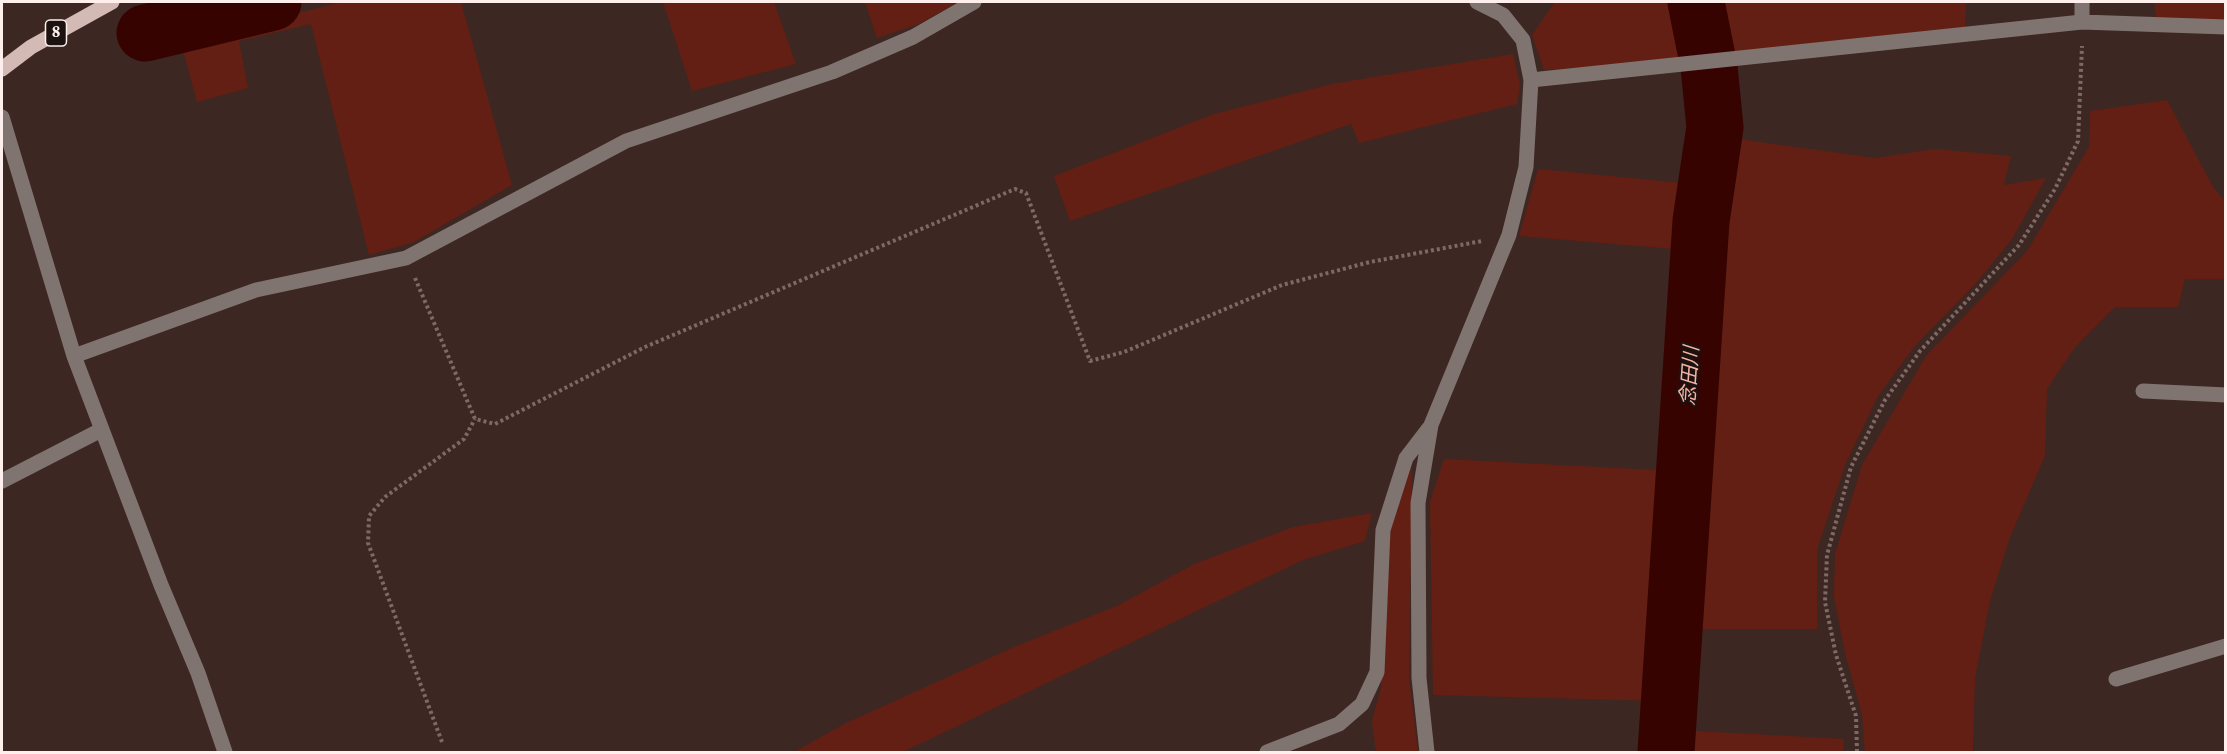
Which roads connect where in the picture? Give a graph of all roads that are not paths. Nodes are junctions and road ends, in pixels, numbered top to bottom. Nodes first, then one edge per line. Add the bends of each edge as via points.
1 (112, 2) edge
2 (974, 2) edge
3 (1477, 2) edge
4 (2082, 2) edge
5 (2082, 22) junction
6 (2226, 27) edge
7 (2, 69) edge
8 (1532, 80) junction
9 (2, 117) edge
10 (74, 356) junction
11 (2143, 391) dead end
12 (2226, 395) edge
13 (1431, 425) junction
14 (101, 430) junction
15 (2, 481) edge
16 (2226, 646) edge
17 (2116, 679) dead end
18 (225, 753) edge
19 (1267, 753) edge
20 (1427, 753) edge

1 - 7 main road, 8 via 31,47
2 - 10 street via 913,38 832,72 626,141 406,258 256,290
3 - 8 street via 1503,15 1523,40
4 - 5 street
5 - 6 street
5 - 8 street
8 - 13 street via 1526,167 1509,236
9 - 10 street
10 - 14 street
11 - 12 street
13 - 19 street via 1406,458 1383,530 1377,672 1362,704 1339,724
13 - 20 street via 1418,503 1419,678
14 - 15 street
14 - 18 street via 198,673
16 - 17 street

